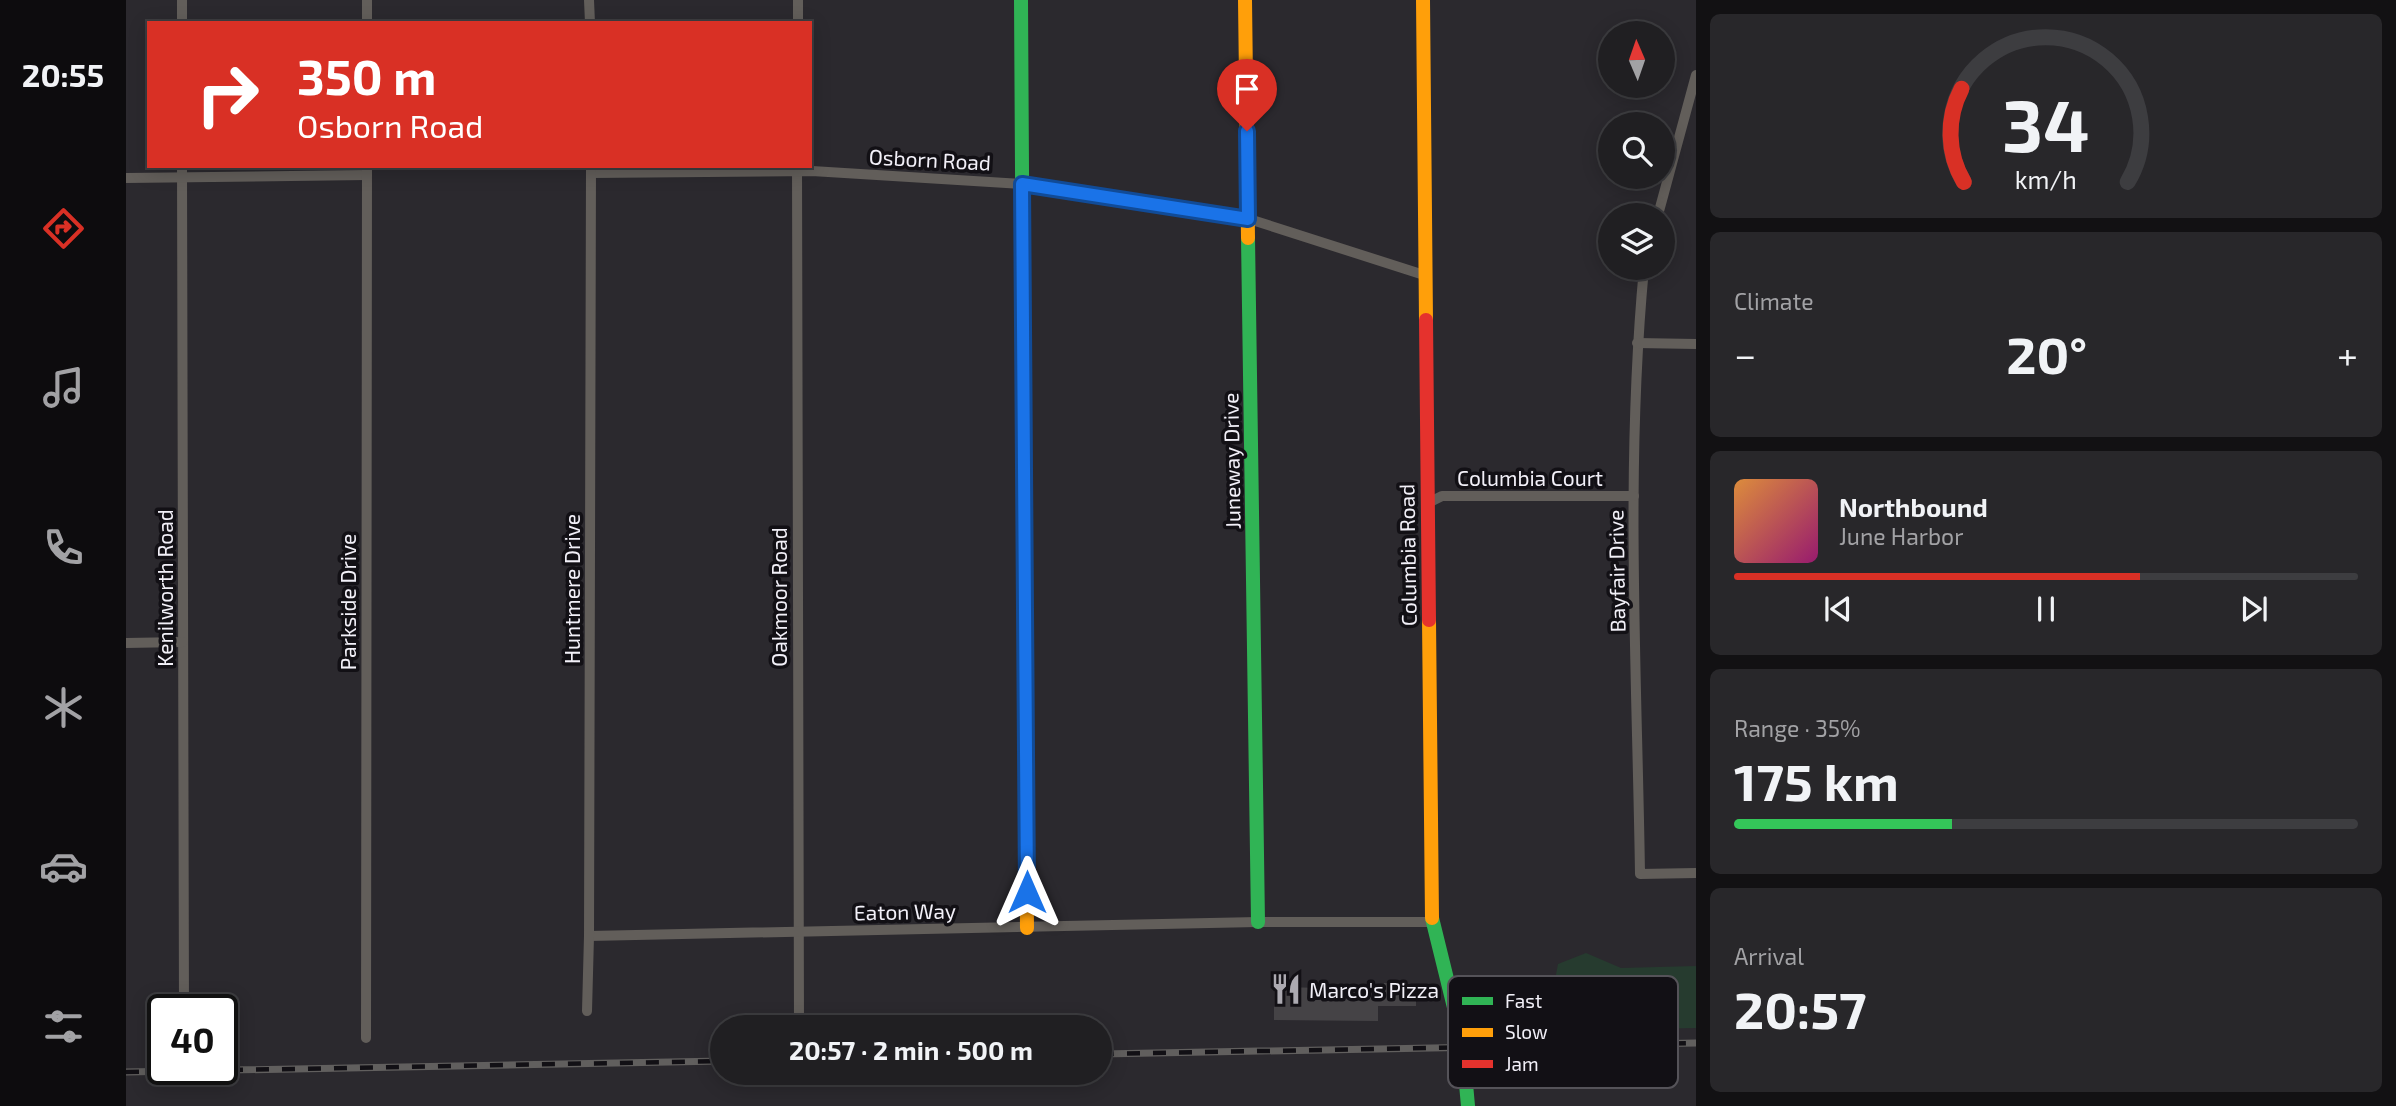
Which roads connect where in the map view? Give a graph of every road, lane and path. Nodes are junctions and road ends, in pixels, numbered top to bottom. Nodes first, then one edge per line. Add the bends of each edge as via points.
1 (183, 0) edge
2 (367, 0) edge
3 (590, 0) edge
4 (798, 0) edge
5 (1021, 0) edge
6 (1245, 0) edge
7 (1423, 0) edge
8 (182, 21) edge
9 (367, 21) edge
10 (590, 21) edge
11 (798, 21) edge
12 (1696, 75) edge
13 (591, 169) edge
14 (797, 169) edge
15 (367, 171) edge
16 (182, 172) edge
17 (126, 178) edge
18 (1022, 184) junction
19 (1661, 203) edge
20 (1248, 219) junction
21 (1424, 275) junction
22 (1643, 280) edge
23 (1637, 344) junction
24 (1696, 344) edge
25 (1634, 496) junction
26 (1428, 503) junction
27 (183, 642) junction
28 (126, 643) edge
29 (1696, 873) edge
30 (1258, 922) junction
31 (1432, 922) junction
32 (1027, 928) junction
33 (798, 932) junction
34 (589, 936) junction
35 (1448, 985) edge
36 (184, 994) edge
37 (587, 1011) dead end
38 (799, 1015) edge
39 (366, 1038) dead end
40 (1466, 1088) edge
41 (1468, 1106) edge

1 - 8 street
2 - 9 street
3 - 10 street
4 - 11 street
5 - 18 street
6 - 20 street, Juneway Drive
7 - 21 street, Columbia Road
12 - 19 street
13 - 14 street, Osborn Road
13 - 34 street, Huntmere Drive
14 - 18 street, Osborn Road
14 - 33 street, Oakmoor Road
15 - 16 street
15 - 39 street, Parkside Drive
16 - 17 street
16 - 27 street, Kenilworth Road
18 - 20 street, Osborn Road
18 - 32 street
20 - 21 street, Osborn Road
20 - 30 street, Juneway Drive
21 - 26 street, Columbia Road
22 - 23 street, Bayfair Drive
23 - 24 street
23 - 25 street, Bayfair Drive
25 - 26 street, Columbia Court via 1442,496
25 - 29 street, Bayfair Drive via 1640,874
26 - 31 street, Columbia Road
27 - 28 street
27 - 36 street, Kenilworth Road
30 - 31 street, Eaton Way
30 - 32 street, Eaton Way
31 - 35 street, Columbia Road
32 - 33 street, Eaton Way
33 - 34 street, Eaton Way
33 - 38 street, Oakmoor Road
34 - 37 street, Huntmere Drive
40 - 41 street, Columbia Road

